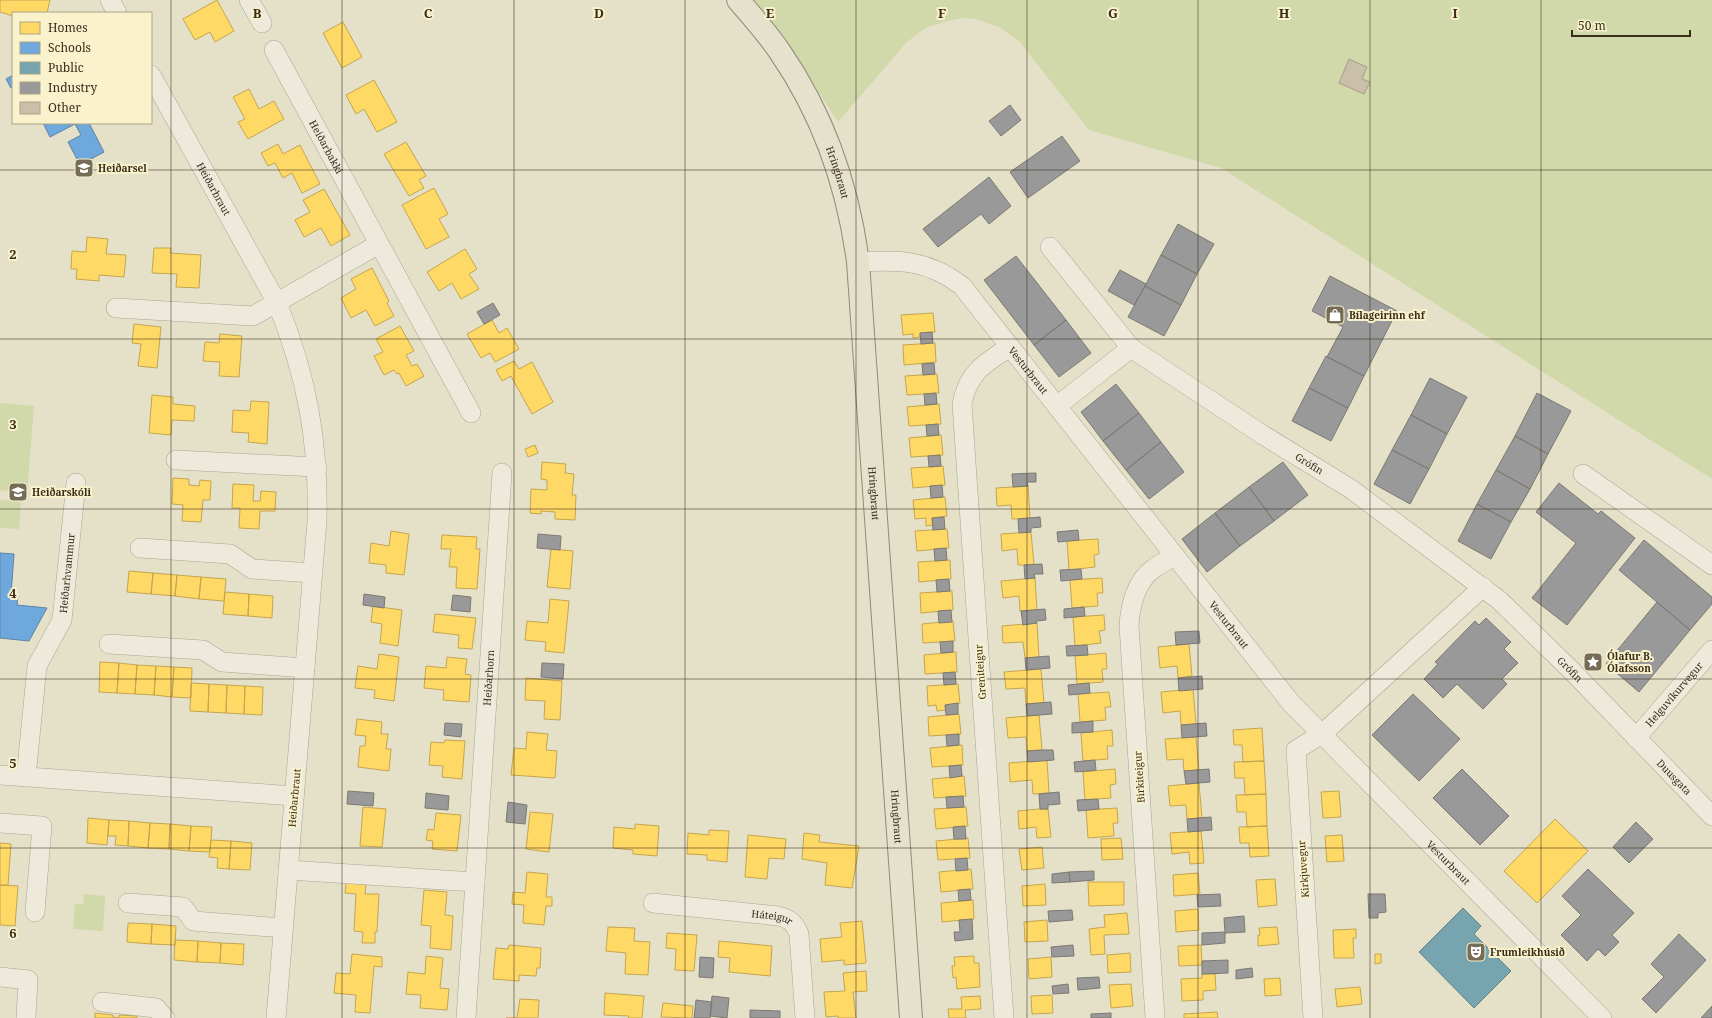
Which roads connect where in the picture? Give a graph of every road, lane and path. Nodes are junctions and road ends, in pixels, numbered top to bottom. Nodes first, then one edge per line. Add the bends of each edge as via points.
1 (110, 0) edge
2 (249, 0) edge
3 (738, 0) edge
4 (116, 12) edge
5 (262, 23) dead end
6 (274, 50) dead end
7 (152, 76) edge
8 (379, 244) junction
9 (1050, 246) dead end
10 (858, 262) junction
11 (277, 303) junction
12 (116, 308) dead end
13 (1010, 347) junction
14 (1131, 348) junction
15 (1056, 406) junction
16 (471, 413) dead end
17 (176, 460) dead end
18 (317, 467) junction
19 (502, 473) dead end
20 (1583, 474) dead end
21 (76, 483) dead end
22 (140, 548) dead end
23 (1175, 556) junction
24 (1712, 565) edge
25 (312, 573) junction
26 (1483, 587) junction
27 (109, 644) dead end
28 (1712, 650) edge
29 (305, 668) junction
30 (1322, 734) junction
31 (1636, 738) junction
32 (0, 775) edge
33 (26, 777) junction
34 (294, 796) junction
35 (1712, 816) edge
36 (0, 823) edge
37 (288, 870) junction
38 (475, 882) junction
39 (128, 903) dead end
40 (653, 903) dead end
41 (36, 912) dead end
42 (283, 928) junction
43 (0, 977) edge
44 (102, 1002) dead end
45 (26, 1018) edge
46 (165, 1018) edge
47 (276, 1018) edge
48 (466, 1018) edge
49 (805, 1018) edge
50 (911, 1018) edge
51 (1004, 1018) edge
52 (1155, 1018) edge
53 (1313, 1018) edge
54 (1602, 1018) edge

1 - 4 street
2 - 5 street
3 - 10 main road, Hringbraut via 780,52 797,78 830,144 843,185
6 - 8 street, Heiðarbakki
7 - 11 street, Heiðarbraut
8 - 11 street
8 - 16 street, Heiðarbakki
9 - 14 street, Grófin
10 - 13 street, Vesturbraut via 910,261 950,276 962,286
10 - 50 main road, Hringbraut
11 - 12 street via 253,316
11 - 18 street, Heiðarbraut via 291,337 302,375 314,434
13 - 15 street, Vesturbraut
13 - 51 street, Greniteigur via 978,369 967,385 962,404
14 - 15 street
14 - 26 street, Grófin via 1351,489
15 - 23 street, Vesturbraut
17 - 18 street
18 - 25 street, Heiðarbraut via 317,521
19 - 38 street, Heiðarhorn
20 - 24 street
21 - 33 street, Heiðarhvammur via 62,620 37,666
22 - 25 street via 230,554 252,569
23 - 30 street, Vesturbraut via 1291,703
23 - 52 street, Birkiteigur via 1151,569 1145,577 1135,594 1129,626
25 - 29 street, Heiðarbraut
26 - 30 street
26 - 31 street, Grófin via 1571,670
27 - 29 street via 203,650 222,662
28 - 31 street, Helguvíkurvegur
29 - 34 street, Heiðarbraut
30 - 53 street, Kirkjuvegur via 1296,750
30 - 54 street, Vesturbraut
31 - 35 street, Duusgata
32 - 33 street
33 - 34 street
34 - 37 street, Heiðarbraut
36 - 41 street via 42,826
37 - 38 street
37 - 42 street, Heiðarbraut
38 - 48 street, Heiðarhorn
39 - 42 street via 183,908 193,921
40 - 49 street, Háteigur via 788,919 799,934
42 - 47 street, Heiðarbraut
43 - 45 street via 28,980
44 - 46 street via 156,1008

